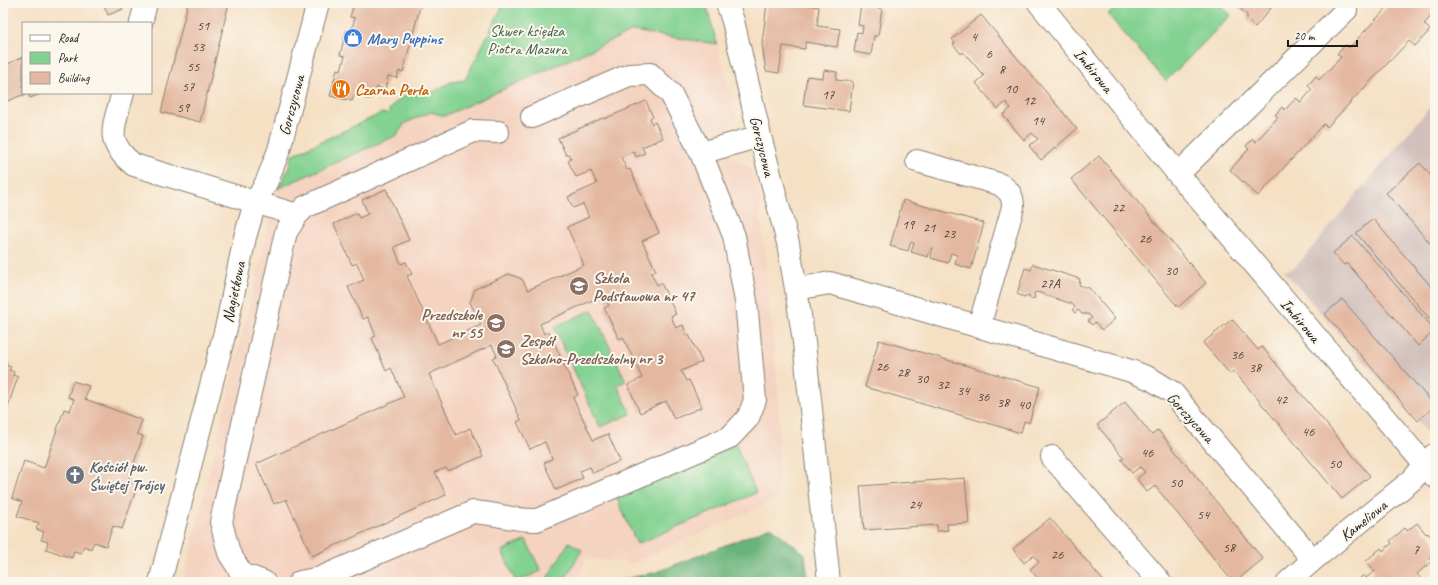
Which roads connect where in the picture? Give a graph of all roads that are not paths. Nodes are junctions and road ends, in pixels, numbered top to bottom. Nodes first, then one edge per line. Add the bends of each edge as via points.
1 (146, 3) edge
2 (318, 3) edge
3 (728, 3) edge
4 (1039, 3) edge
5 (1346, 10) dead end
6 (141, 22) edge
7 (123, 94) edge
8 (532, 117) dead end
9 (498, 132) dead end
10 (760, 136) junction
11 (701, 153) junction
12 (917, 161) dead end
13 (1178, 174) junction
14 (255, 203) junction
15 (297, 215) junction
16 (796, 289) junction
17 (979, 327) junction
18 (1052, 456) dead end
19 (1432, 465) edge
20 (1313, 560) junction
21 (160, 582) edge
22 (264, 582) edge
23 (300, 582) edge
24 (829, 582) edge
25 (1160, 582) edge
26 (1288, 582) edge

1 - 6 street
2 - 14 street, Gorczycowa via 279,150
3 - 10 street, Gorczycowa
4 - 13 street, Imbirowa
5 - 13 street
7 - 14 street via 113,131 115,144 134,166
8 - 11 street via 629,75 650,74 671,94
9 - 15 street via 473,131 305,207
10 - 11 street
10 - 16 street, Gorczycowa via 788,243
11 - 23 street via 734,236 746,301 755,400 748,418 730,437 537,520 472,512 320,578
12 - 17 street via 999,184 1011,193 1014,207
13 - 19 street, Imbirowa
14 - 15 street
14 - 21 street, Nagietkowa via 245,237 225,332
15 - 22 street via 286,232 221,522 229,553 242,574
16 - 17 street, Gorczycowa via 830,283
16 - 24 street, Gorczycowa via 804,342
17 - 20 street, Gorczycowa via 1132,371 1172,392
18 - 25 street
19 - 20 street, Kameliowa
20 - 26 street, Kameliowa

